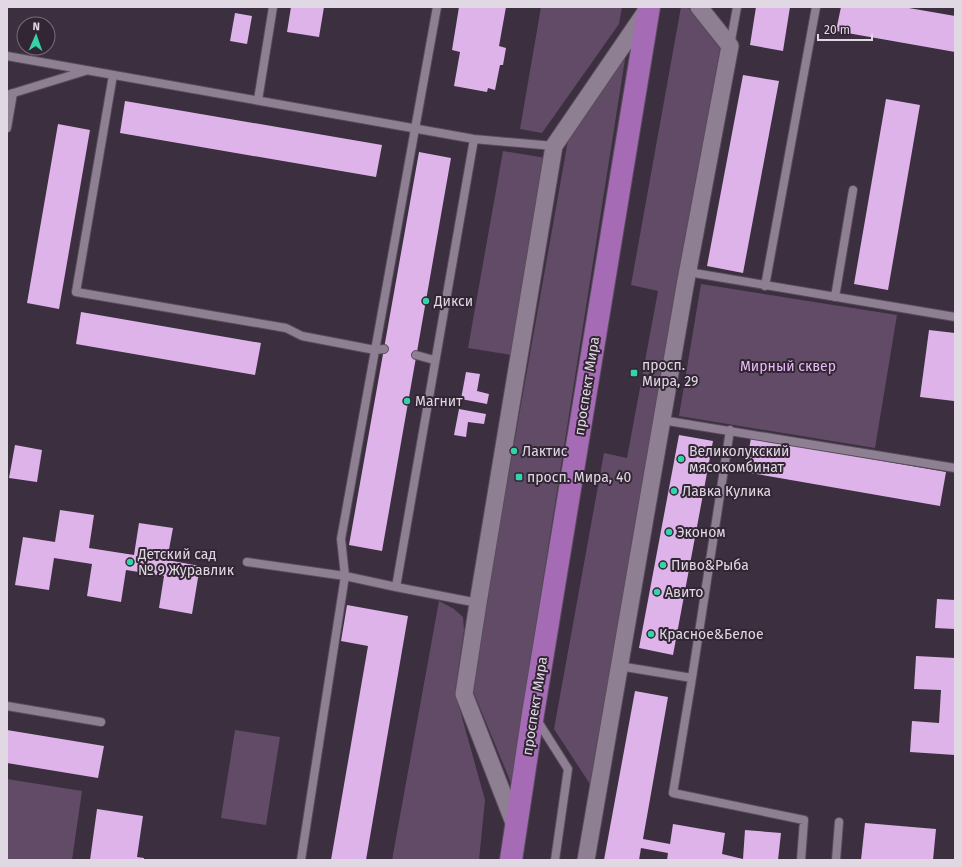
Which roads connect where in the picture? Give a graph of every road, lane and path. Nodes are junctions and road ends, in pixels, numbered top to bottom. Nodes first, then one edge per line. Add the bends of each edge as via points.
1 (273, 7) edge
2 (437, 7) edge
3 (649, 7) edge
4 (698, 7) edge
5 (737, 7) edge
6 (816, 7) edge
7 (730, 46) junction
8 (7, 56) edge
9 (86, 70) junction
10 (113, 75) junction
11 (10, 94) edge
12 (258, 100) junction
13 (7, 128) edge
14 (414, 129) junction
15 (474, 139) junction
16 (554, 146) junction
17 (853, 190) dead end
18 (688, 272) junction
19 (765, 286) junction
20 (835, 297) junction
21 (955, 317) edge
22 (384, 349) dead end
23 (375, 350) junction
24 (416, 355) dead end
25 (434, 360) junction
26 (662, 420) junction
27 (730, 430) junction
28 (955, 468) edge
29 (247, 562) dead end
30 (345, 576) junction
31 (396, 587) junction
32 (478, 602) junction
33 (619, 666) junction
34 (692, 678) junction
35 (7, 706) edge
36 (534, 714) junction
37 (101, 722) dead end
38 (839, 822) dead end
39 (516, 828) junction
40 (301, 860) edge
41 (511, 860) edge
42 (555, 860) edge
43 (586, 860) edge
44 (801, 860) edge
45 (836, 860) edge

1 - 12 lane
2 - 14 lane
3 - 16 street
3 - 36 main road, проспект Мира
4 - 7 street
5 - 7 lane
6 - 19 lane
7 - 18 street
8 - 9 lane
9 - 10 lane
9 - 11 lane
10 - 12 lane
10 - 23 lane via 76,292 286,328 302,336
11 - 13 lane
12 - 14 lane
14 - 15 lane
14 - 23 lane
15 - 16 lane
15 - 25 lane
16 - 32 street
17 - 20 lane
18 - 19 lane
18 - 26 street
19 - 20 lane
20 - 21 lane
22 - 23 lane
23 - 30 lane via 341,539
24 - 25 lane
25 - 31 lane
26 - 27 lane
26 - 33 street
27 - 28 lane
27 - 34 lane
29 - 30 lane
30 - 31 lane
30 - 40 lane
31 - 32 lane
32 - 39 street via 464,694
33 - 34 lane
33 - 43 street
34 - 44 lane via 673,792 804,820
35 - 37 lane
36 - 39 main road, проспект Мира
36 - 42 lane via 568,769
38 - 45 lane
39 - 41 main road, проспект Мира

